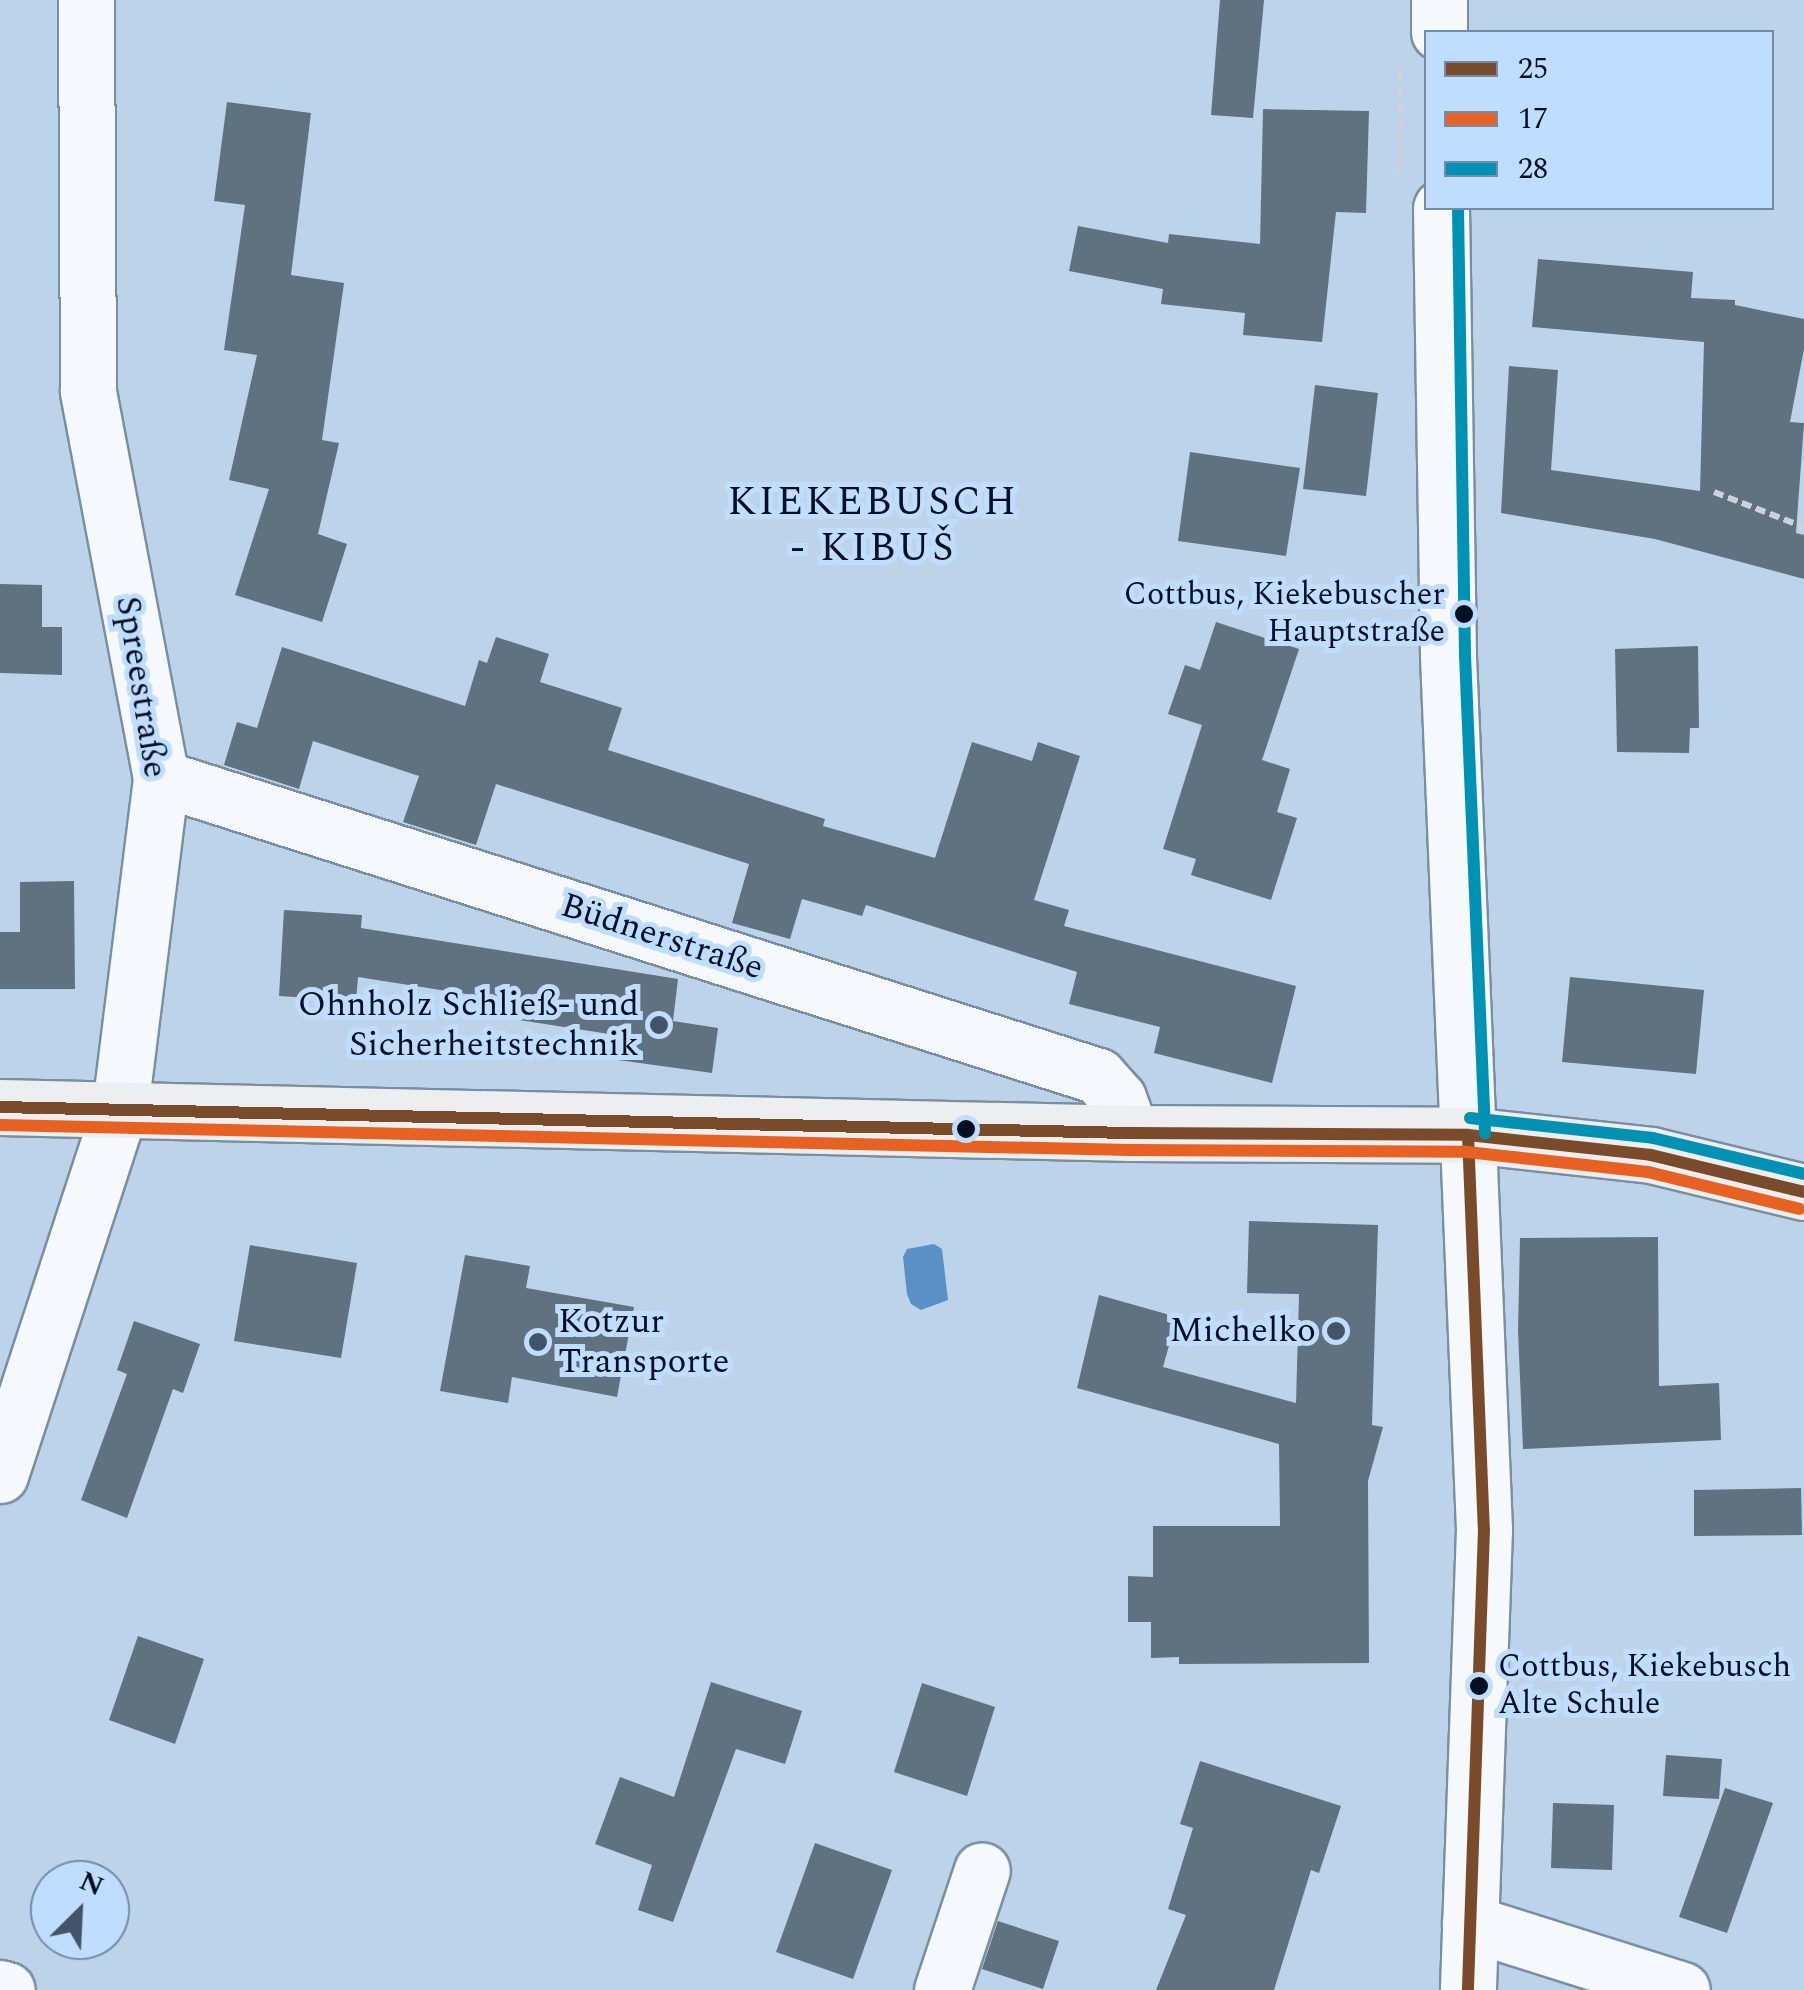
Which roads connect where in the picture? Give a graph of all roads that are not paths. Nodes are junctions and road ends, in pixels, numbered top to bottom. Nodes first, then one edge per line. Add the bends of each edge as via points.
1 (86, 0) edge
2 (1438, 0) edge
3 (1439, 30) edge
4 (1442, 210) edge
5 (161, 778) junction
6 (0, 1107) edge
7 (120, 1108) junction
8 (1130, 1134) junction
9 (1468, 1136) junction
10 (1804, 1192) edge
11 (0, 1475) edge
12 (982, 1870) dead end
13 (1470, 1923) junction
14 (942, 1990) edge
15 (1468, 1990) edge
16 (1682, 1990) edge

1 - 5 street, Spreestraße via 88,390
2 - 3 street
4 - 9 street via 1448,656
5 - 7 street, Spreestraße
5 - 8 street, Büdnerstraße via 1098,1076 1118,1098
6 - 7 main road
7 - 8 main road
7 - 11 street, Spreestraße
8 - 9 main road
9 - 10 main road via 1651,1155
9 - 13 street via 1484,1528
12 - 14 street
13 - 15 street
13 - 16 street

